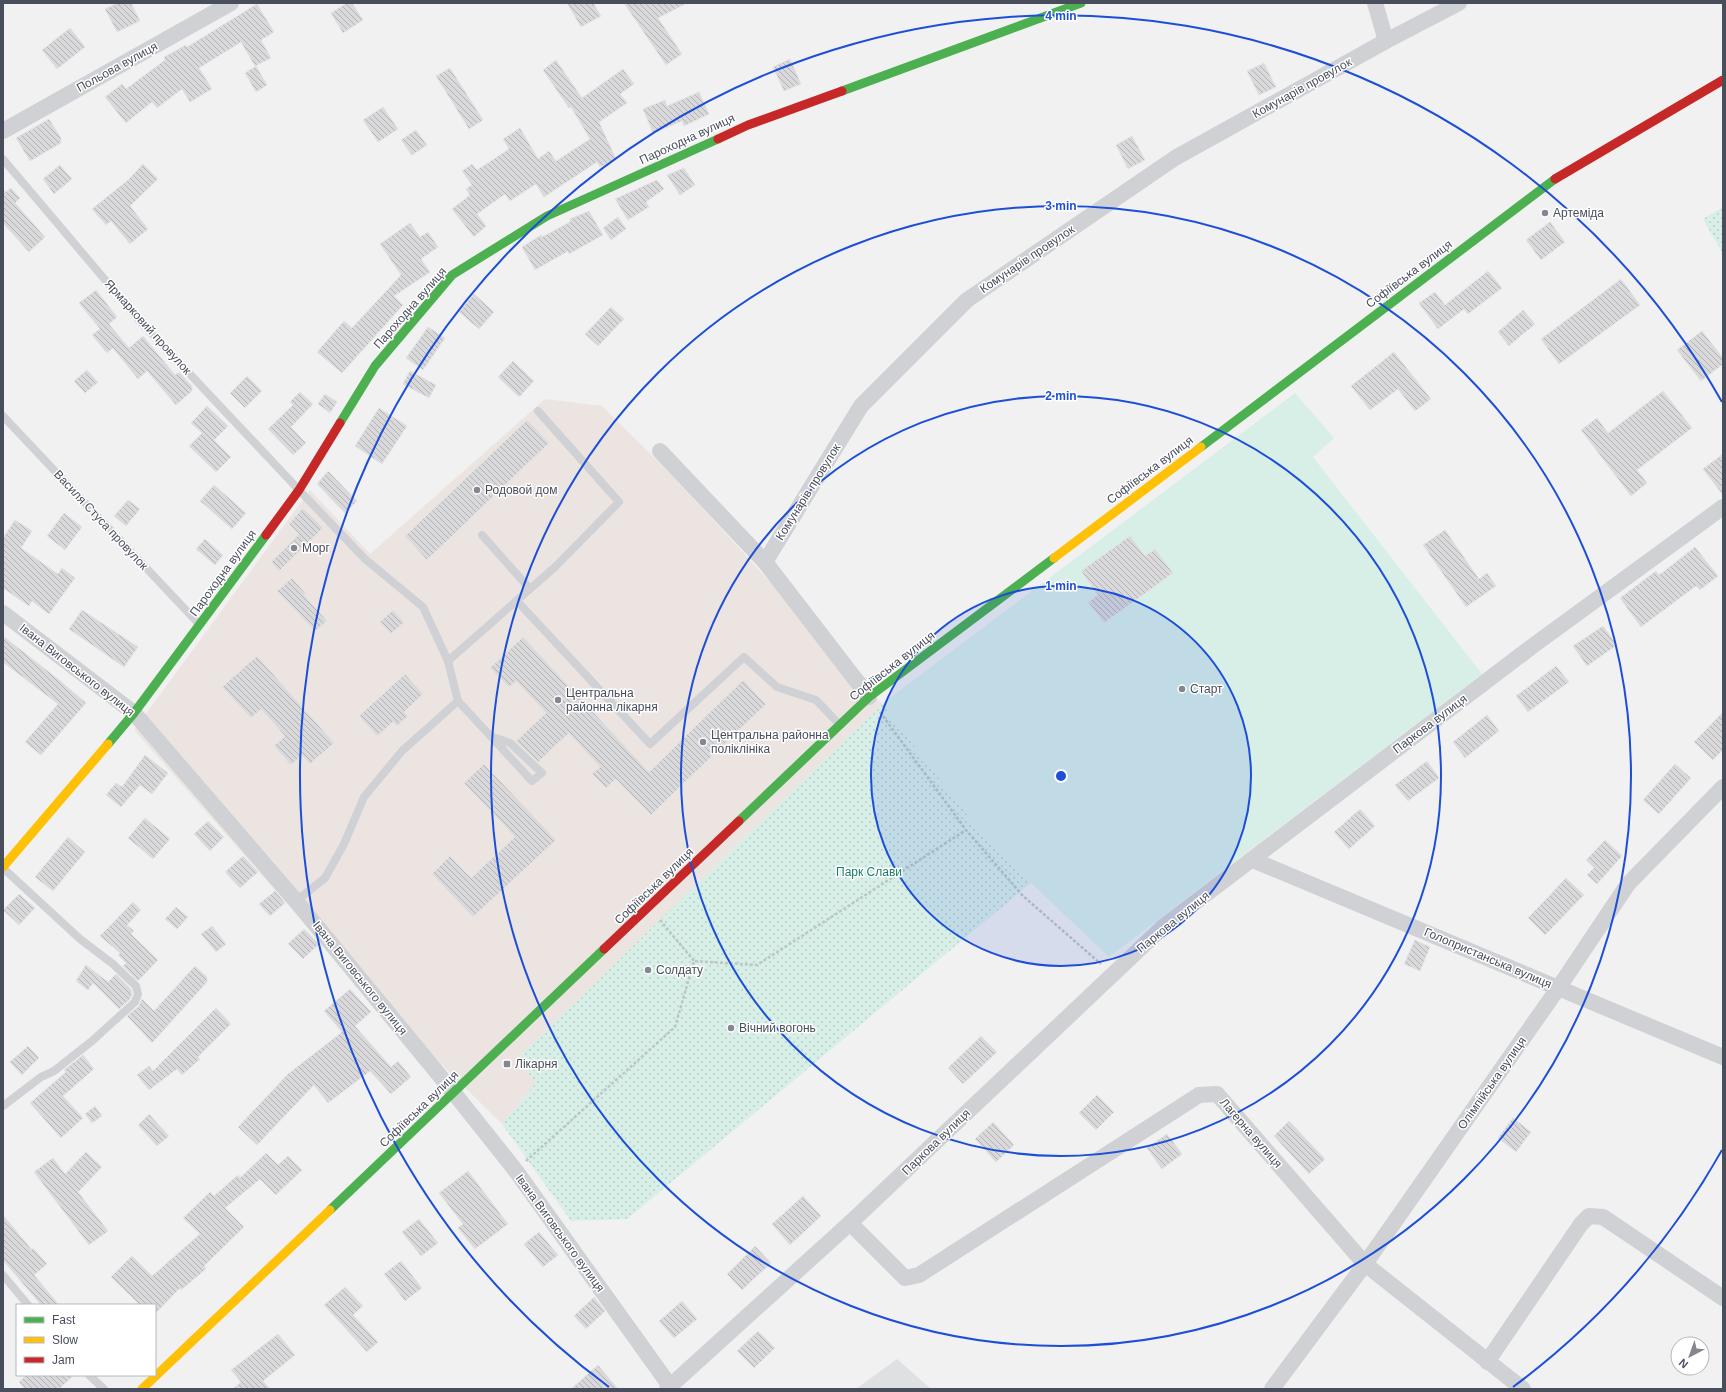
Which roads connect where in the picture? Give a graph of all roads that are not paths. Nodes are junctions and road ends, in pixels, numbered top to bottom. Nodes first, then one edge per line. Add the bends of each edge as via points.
1 (231, 3) edge
2 (1081, 3) edge
3 (1375, 3) edge
4 (1459, 3) edge
5 (1386, 41) junction
6 (1723, 80) edge
7 (3, 131) edge
8 (3, 159) edge
9 (538, 412) dead end
10 (3, 416) edge
11 (660, 451) dead end
12 (299, 490) junction
13 (1723, 507) edge
14 (482, 535) dead end
15 (765, 562) junction
16 (530, 589) junction
17 (517, 601) junction
18 (3, 613) edge
19 (200, 624) junction
20 (448, 660) junction
21 (869, 697) junction
22 (458, 701) junction
23 (134, 713) junction
24 (840, 725) junction
25 (493, 738) junction
26 (1723, 787) edge
27 (1253, 860) junction
28 (3, 868) edge
29 (296, 901) junction
30 (1559, 987) junction
31 (1723, 1057) edge
32 (454, 1093) junction
33 (3, 1106) edge
34 (850, 1224) junction
35 (1365, 1264) junction
36 (3, 1275) edge
37 (1723, 1298) edge
38 (27, 1304) edge
39 (1487, 1362) junction
40 (90, 1376) edge
41 (156, 1376) edge
42 (156, 1376) edge
43 (668, 1388) edge
44 (104, 1389) edge
45 (142, 1389) edge
46 (1272, 1389) edge
47 (1523, 1389) edge

1 - 7 street, Польова вулиця
2 - 12 street, Пароходна вулиця via 748,125 547,216 452,275 375,366
3 - 5 street
4 - 5 street, Комунарів провулок
5 - 15 street, Комунарів провулок via 1175,158 967,300 861,406
6 - 21 street, Софіївська вулиця via 1556,178
8 - 12 lane, Ярмарковий провулок via 139,320
9 - 16 lane via 619,502
10 - 19 lane, Василя Стуса провулок
11 - 15 street
12 - 19 street, Пароходна вулиця
12 - 20 lane, Ярмарковий провулок via 364,559 423,607
13 - 27 street, Паркова вулиця via 1527,650
14 - 16 lane
15 - 21 street
16 - 17 lane
17 - 20 lane
17 - 24 lane via 650,744 744,657 777,687 816,700
18 - 23 street, Івана Виговського вулиця
19 - 23 street, Пароходна вулиця
20 - 22 lane, Ярмарковий провулок
21 - 24 street, Софіївська вулиця
22 - 25 lane
22 - 29 lane via 402,751 364,797 344,844 325,878
23 - 28 street, Пароходна вулиця
23 - 29 street, Івана Виговського вулиця
24 - 32 street, Софіївська вулиця
25 - 25 lane via 532,781 542,774 510,743
26 - 30 street, Олімпійська вулиця via 1628,884
27 - 30 street, Голопристанська вулиця
27 - 34 street, Паркова вулиця via 1164,926
28 - 33 lane via 80,939 113,964 136,986 138,994 135,1002 92,1041
29 - 32 street, Івана Виговського вулиця
30 - 31 street, Голопристанська вулиця
30 - 35 street, Олімпійська вулиця
32 - 41 street, Софіївська вулиця
32 - 43 street, Івана Виговського вулиця via 516,1171
34 - 35 street, Лагерна вулиця via 906,1278 919,1275 1199,1095 1217,1094
34 - 43 street, Паркова вулиця
35 - 39 street, Лагерна вулиця
35 - 46 street, Олімпійська вулиця
36 - 38 lane
37 - 39 street via 1603,1217 1589,1216
39 - 47 street, Лагерна вулиця
40 - 44 lane
42 - 45 street, Софіївська вулиця

